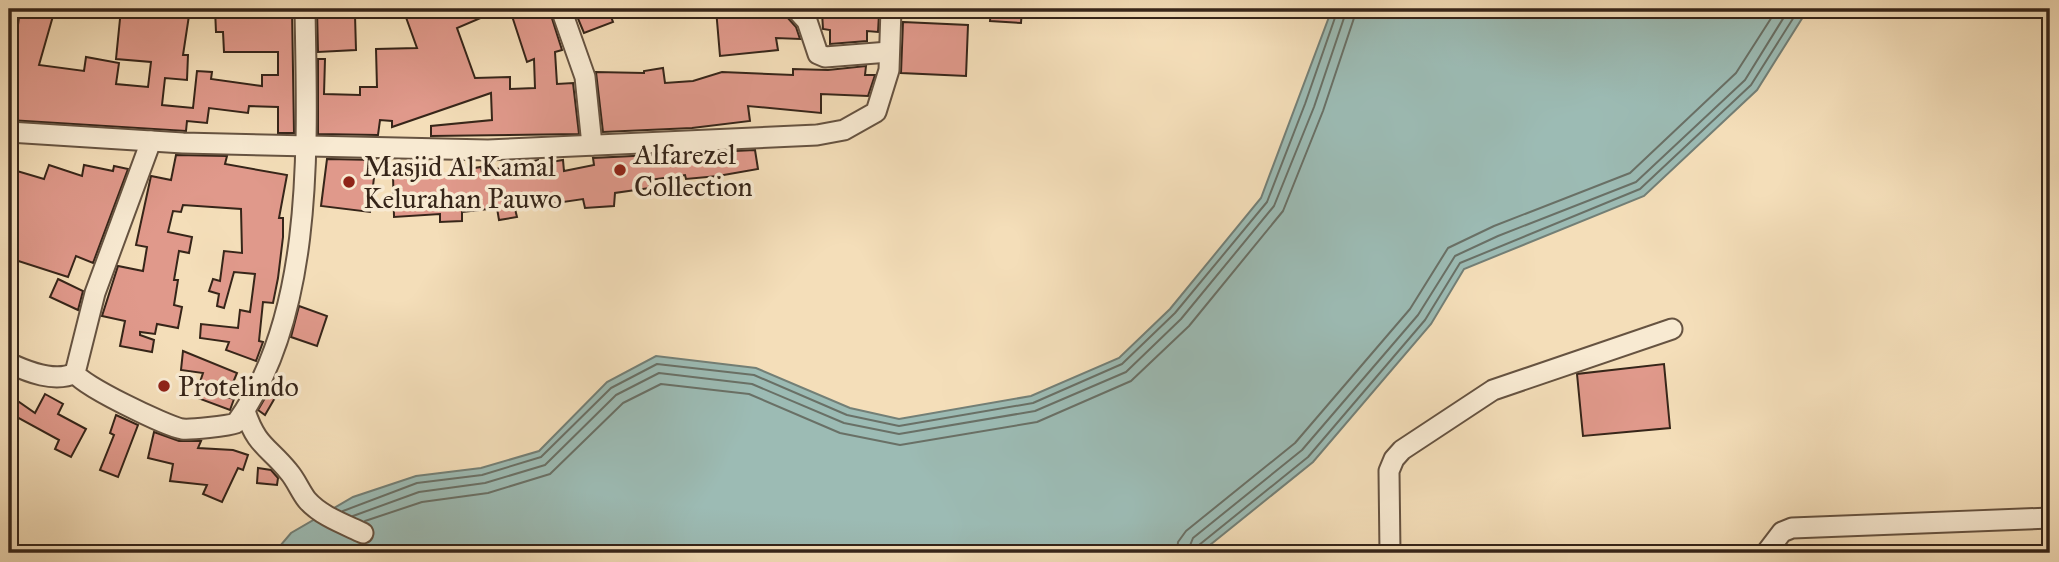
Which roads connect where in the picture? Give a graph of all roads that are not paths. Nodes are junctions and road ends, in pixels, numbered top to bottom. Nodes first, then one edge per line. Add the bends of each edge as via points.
1 (305, 9) edge
2 (561, 9) edge
3 (796, 9) edge
4 (891, 9) edge
5 (889, 52) junction
6 (9, 132) edge
7 (151, 141) junction
8 (307, 143) junction
9 (592, 145) junction
10 (1672, 329) dead end
11 (9, 363) edge
12 (75, 373) junction
13 (246, 411) junction
14 (2050, 518) edge
15 (363, 533) dead end
16 (1390, 553) edge
17 (1766, 553) edge

1 - 8 street
2 - 9 street via 586,77
3 - 5 street via 807,21 818,54
4 - 5 street
5 - 9 street via 890,70 876,112 844,130 732,141
6 - 7 street
7 - 8 street
7 - 12 street via 95,293
8 - 9 street via 488,150
8 - 13 street via 287,309 276,352
10 - 16 street via 1493,390 1402,450 1389,471
11 - 12 street via 58,377
12 - 13 street via 132,408 181,429 236,424
13 - 15 street via 261,447 289,472 307,500 334,520
14 - 17 street via 1792,528 1782,531

